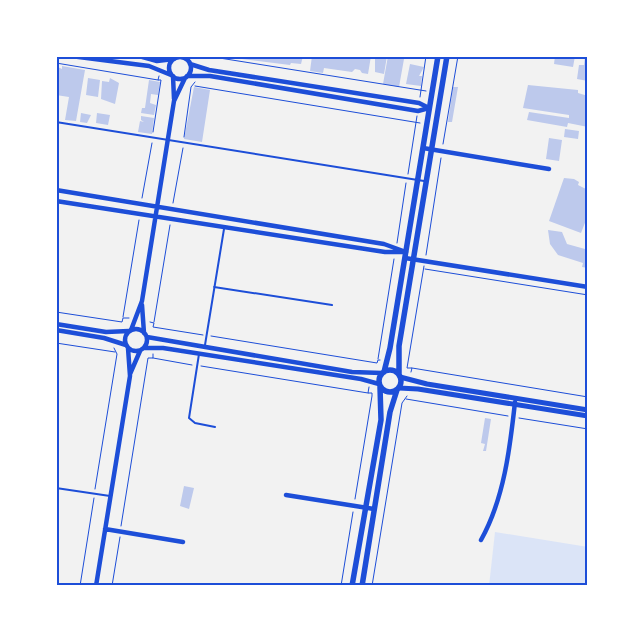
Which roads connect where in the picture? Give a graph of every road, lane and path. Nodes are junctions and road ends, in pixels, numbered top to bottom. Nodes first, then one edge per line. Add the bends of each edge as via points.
1 (71, 56) edge
2 (139, 56) edge
3 (207, 56) edge
4 (426, 56) edge
5 (438, 56) edge
6 (447, 56) edge
7 (458, 56) edge
8 (175, 58) edge
9 (189, 61) edge
10 (56, 63) edge
11 (172, 76) junction
12 (186, 77) junction
13 (158, 80) dead end
14 (161, 80) dead end
15 (194, 86) dead end
16 (192, 87) dead end
17 (421, 91) junction
18 (432, 92) junction
19 (174, 101) junction
20 (419, 104) junction
21 (429, 108) junction
22 (439, 110) junction
23 (418, 111) junction
24 (56, 122) edge
25 (416, 122) junction
26 (427, 124) junction
27 (152, 138) junction
28 (168, 140) junction
29 (184, 142) junction
30 (423, 148) junction
31 (432, 149) junction
32 (442, 150) junction
33 (549, 169) dead end
34 (407, 178) junction
35 (418, 180) junction
36 (427, 182) junction
37 (56, 190) edge
38 (56, 201) edge
39 (141, 205) junction
40 (157, 207) junction
41 (172, 210) junction
42 (140, 214) junction
43 (156, 216) junction
44 (171, 218) junction
45 (224, 227) junction
46 (396, 250) junction
47 (406, 255) junction
48 (414, 259) junction
49 (425, 261) junction
50 (424, 268) junction
51 (214, 287) junction
52 (588, 288) edge
53 (588, 295) edge
54 (142, 302) junction
55 (332, 305) dead end
56 (56, 312) edge
57 (123, 318) junction
58 (136, 320) junction
59 (142, 321) junction
60 (154, 322) junction
61 (56, 324) edge
62 (157, 327) junction
63 (56, 330) edge
64 (130, 331) junction
65 (145, 335) junction
66 (207, 336) junction
67 (156, 340) junction
68 (56, 343) edge
69 (127, 347) junction
70 (154, 347) junction
71 (205, 348) junction
72 (142, 349) junction
73 (116, 352) dead end
74 (199, 353) junction
75 (117, 357) dead end
76 (152, 358) junction
77 (378, 360) junction
78 (374, 362) junction
79 (387, 362) junction
80 (192, 365) dead end
81 (202, 366) dead end
82 (412, 368) junction
83 (383, 372) junction
84 (372, 373) junction
85 (130, 376) junction
86 (399, 376) junction
87 (410, 380) junction
88 (370, 382) junction
89 (380, 386) junction
90 (408, 388) junction
91 (398, 389) junction
92 (368, 393) junction
93 (588, 397) edge
94 (406, 399) junction
95 (515, 401) junction
96 (588, 410) edge
97 (513, 416) junction
98 (588, 416) edge
99 (216, 428) dead end
100 (588, 429) edge
101 (56, 488) edge
102 (94, 494) junction
103 (286, 495) dead end
104 (110, 496) junction
105 (354, 506) junction
106 (365, 507) junction
107 (374, 509) junction
108 (105, 528) junction
109 (120, 532) junction
110 (481, 540) dead end
111 (183, 542) dead end
112 (80, 586) edge
113 (96, 586) edge
114 (112, 586) edge
115 (341, 586) edge
116 (352, 586) edge
117 (362, 586) edge
118 (372, 586) edge

1 - 11 street via 149,66
2 - 8 street via 152,60
3 - 17 path
4 - 17 path
5 - 18 main road
6 - 22 main road
7 - 32 path
8 - 9 street
8 - 11 street via 170,65
9 - 12 street via 190,70
9 - 20 street via 209,70
10 - 13 path
11 - 12 street via 178,79
11 - 19 street
12 - 19 street
12 - 23 street via 210,76
14 - 27 path
15 - 25 path
16 - 29 path
17 - 18 path
17 - 20 path
18 - 21 main road
19 - 28 street
20 - 21 street
21 - 22 main road
21 - 23 street
21 - 26 main road
22 - 31 main road
23 - 25 path
24 - 27 lane
25 - 26 path
25 - 34 path
26 - 30 main road
27 - 28 lane
27 - 39 path
28 - 29 lane
28 - 40 street
29 - 34 lane
29 - 41 path
30 - 31 street
30 - 35 main road
31 - 32 street
31 - 36 main road
32 - 33 street
32 - 49 path
34 - 35 lane
34 - 46 path
35 - 36 lane
35 - 47 main road
36 - 48 main road
37 - 39 street
38 - 42 street
39 - 40 street
40 - 41 street
40 - 43 street
41 - 46 street
42 - 43 street
42 - 57 path
43 - 44 street
43 - 54 street
44 - 45 street
44 - 60 path
45 - 46 street
45 - 51 lane
46 - 47 street
46 - 77 path
47 - 48 street
47 - 79 main road
48 - 49 street
48 - 86 main road via 399,346
49 - 50 path
49 - 52 street
50 - 53 path
50 - 82 path via 407,368
51 - 55 lane
51 - 66 lane
54 - 58 street
54 - 59 street
56 - 57 path via 122,322
57 - 58 path
58 - 64 street
59 - 60 path
59 - 65 street
60 - 62 path via 153,327
61 - 64 street via 106,332
62 - 66 path
62 - 67 path
63 - 69 street via 104,338
64 - 65 street via 138,329
64 - 69 street via 126,336
65 - 67 street
65 - 72 street
66 - 71 lane
66 - 78 path
67 - 71 street
68 - 73 path
69 - 72 street via 134,351
69 - 85 street
70 - 72 street
70 - 74 street
70 - 76 path
71 - 84 street
72 - 85 street
74 - 88 street
74 - 99 lane via 189,418 194,423
75 - 102 path
76 - 80 path
76 - 109 path via 148,358
77 - 78 path
77 - 79 path
78 - 84 path
79 - 83 main road
81 - 92 path
82 - 87 path
82 - 93 path
83 - 84 street
83 - 86 main road via 394,371
83 - 89 main road
85 - 104 street
86 - 87 street
86 - 91 main road via 401,383
87 - 95 street
88 - 89 street
88 - 92 path
89 - 91 main road via 390,393
89 - 106 main road via 382,411
90 - 91 street
90 - 94 path
90 - 95 street
91 - 107 main road via 390,412
92 - 105 path via 372,396
94 - 97 path
94 - 118 path via 403,398 402,403
95 - 96 street
95 - 97 street
95 - 98 street
97 - 100 path
97 - 110 street via 501,490
101 - 102 lane
102 - 104 lane
102 - 112 path
103 - 105 street
104 - 108 street
105 - 106 street
105 - 115 path
106 - 107 street
106 - 116 main road
107 - 117 main road
108 - 109 street
108 - 113 street
109 - 111 street
109 - 114 path

